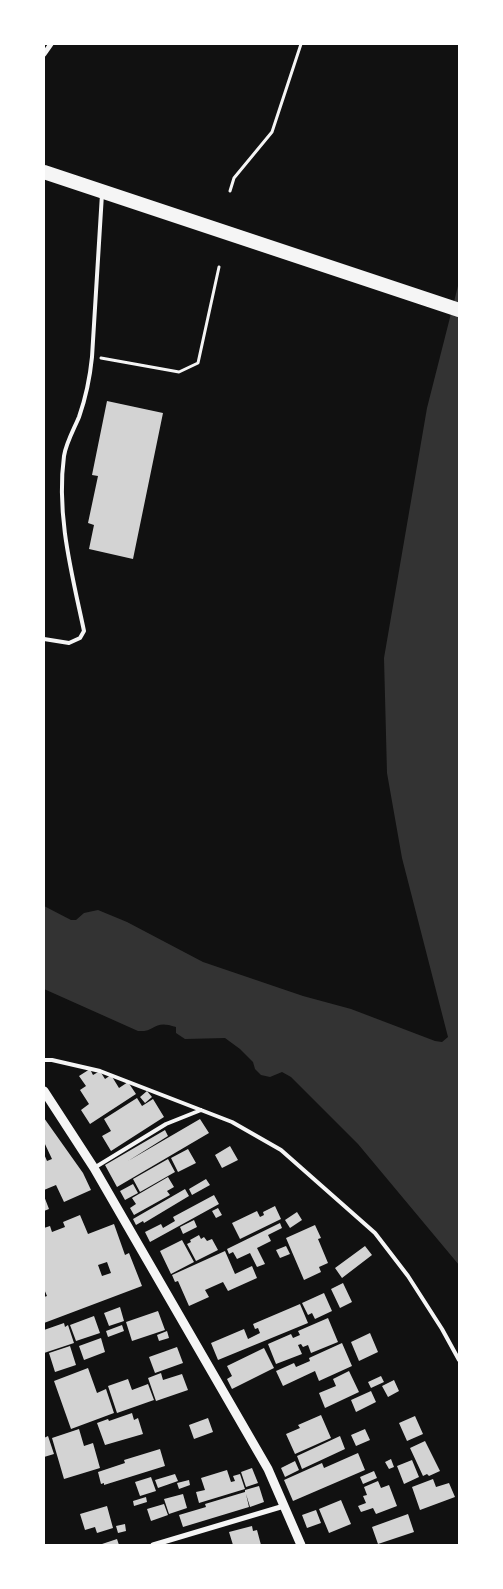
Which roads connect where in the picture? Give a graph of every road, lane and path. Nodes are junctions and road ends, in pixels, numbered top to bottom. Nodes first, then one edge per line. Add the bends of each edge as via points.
1 (51, 44) edge
2 (301, 44) edge
3 (44, 54) edge
4 (44, 172) edge
5 (103, 191) junction
6 (230, 191) dead end
7 (219, 266) dead end
8 (459, 310) edge
9 (92, 357) junction
10 (44, 639) edge
11 (44, 1060) edge
12 (44, 1090) edge
13 (201, 1110) junction
14 (94, 1168) junction
15 (459, 1360) edge
16 (284, 1506) junction
17 (153, 1545) edge
18 (301, 1545) edge

1 - 3 street
2 - 6 path via 272,132 234,178
4 - 5 highway
5 - 8 highway
5 - 9 lane
7 - 9 path via 198,364 179,372
9 - 10 lane via 80,415 64,454 62,495 66,542 84,631 80,638 69,644
11 - 13 lane via 100,1071
12 - 14 street
13 - 14 lane via 166,1124
13 - 15 lane via 232,1122 281,1150 375,1233 408,1276
14 - 16 street via 268,1469
16 - 17 street
16 - 18 street

